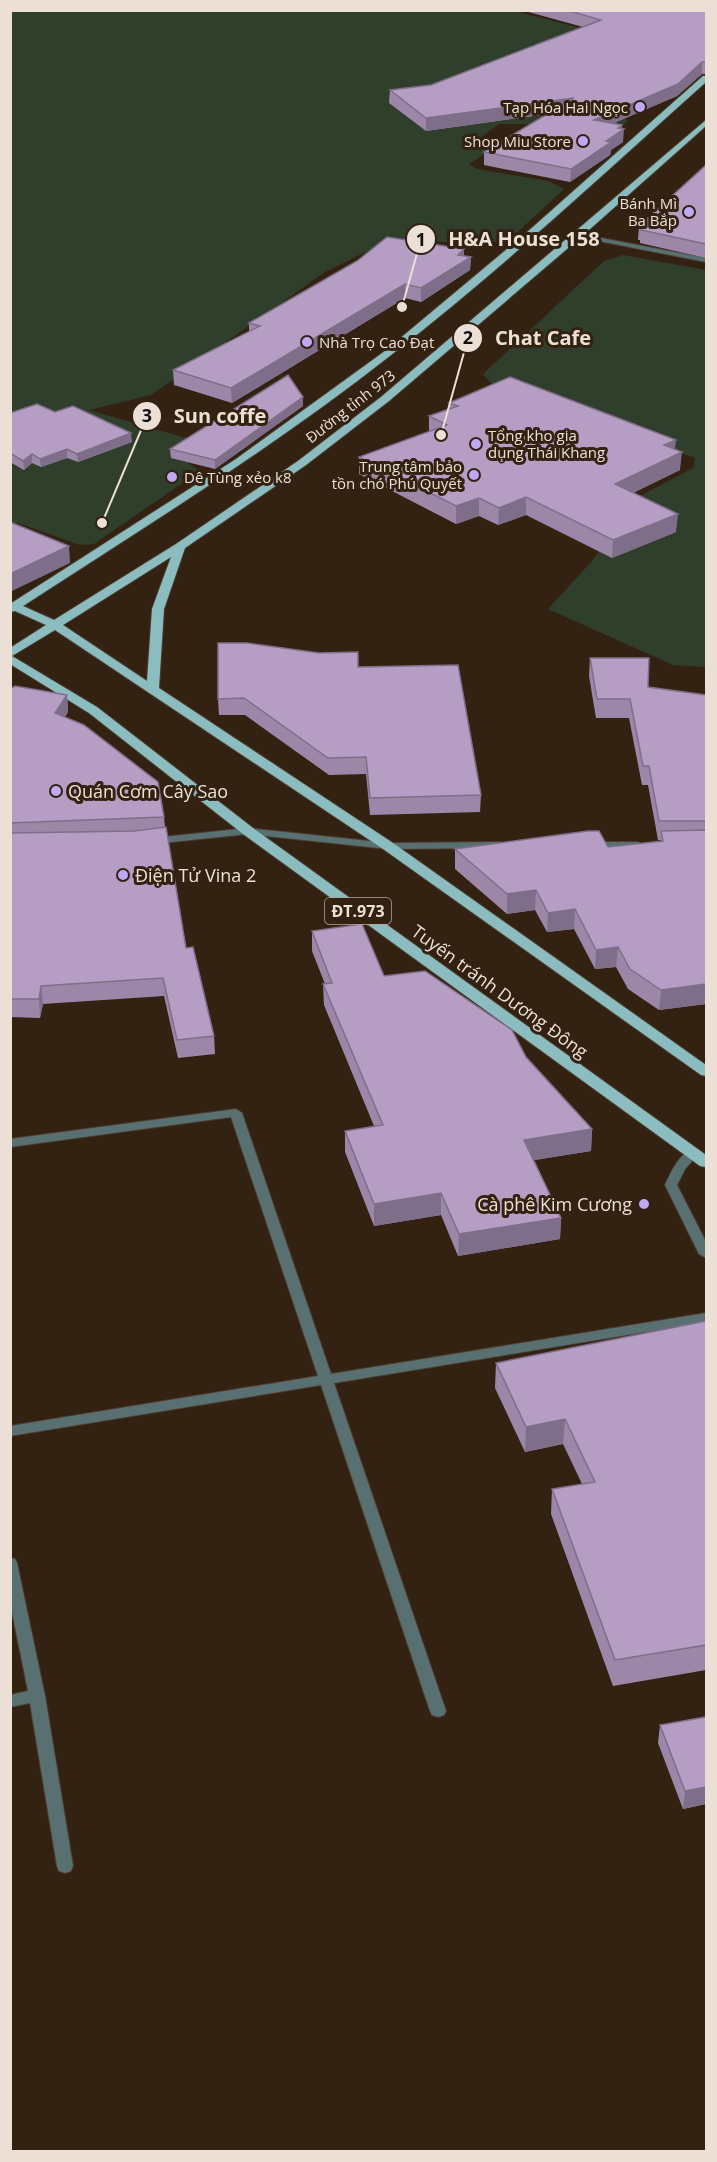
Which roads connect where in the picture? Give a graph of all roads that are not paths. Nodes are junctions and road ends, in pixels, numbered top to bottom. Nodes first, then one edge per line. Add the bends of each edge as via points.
1 (706, 78) edge
2 (706, 122) edge
3 (578, 235) junction
4 (706, 260) edge
5 (180, 546) junction
6 (13, 607) edge
7 (57, 626) junction
8 (10, 653) edge
9 (10, 659) edge
10 (153, 692) junction
11 (248, 831) junction
12 (146, 842) edge
13 (516, 845) edge
14 (574, 845) edge
15 (656, 845) edge
16 (388, 846) junction
17 (706, 1072) edge
18 (10, 1143) edge
19 (693, 1153) junction
20 (706, 1162) edge
21 (706, 1254) edge
22 (706, 1317) edge
23 (324, 1380) junction
24 (10, 1431) edge
25 (10, 1563) edge
26 (37, 1696) junction
27 (10, 1701) edge
28 (438, 1711) dead end
29 (65, 1866) dead end

1 - 6 main road, Đường tỉnh 973 via 528,236 388,353 240,461
2 - 3 main road, Đường tỉnh 973
3 - 4 street
3 - 5 main road, Đường tỉnh 973 via 357,421
5 - 7 main road, Đường tỉnh 973
5 - 10 main road via 158,609
6 - 7 main road
7 - 8 main road, Đường tỉnh 973
7 - 10 main road
9 - 11 main road, Tuyến tránh Dương Đông / ĐT.973 via 93,710
10 - 16 main road
11 - 12 street
11 - 16 street
11 - 19 main road, Tuyến tránh Dương Đông / ĐT.973
13 - 16 street
14 - 15 street
16 - 17 main road
18 - 23 street via 236,1113
19 - 20 main road, Tuyến tránh Dương Đông / ĐT.973
19 - 21 street via 671,1185
22 - 23 street
23 - 24 street
23 - 28 street
25 - 26 street
26 - 27 street
26 - 29 street

